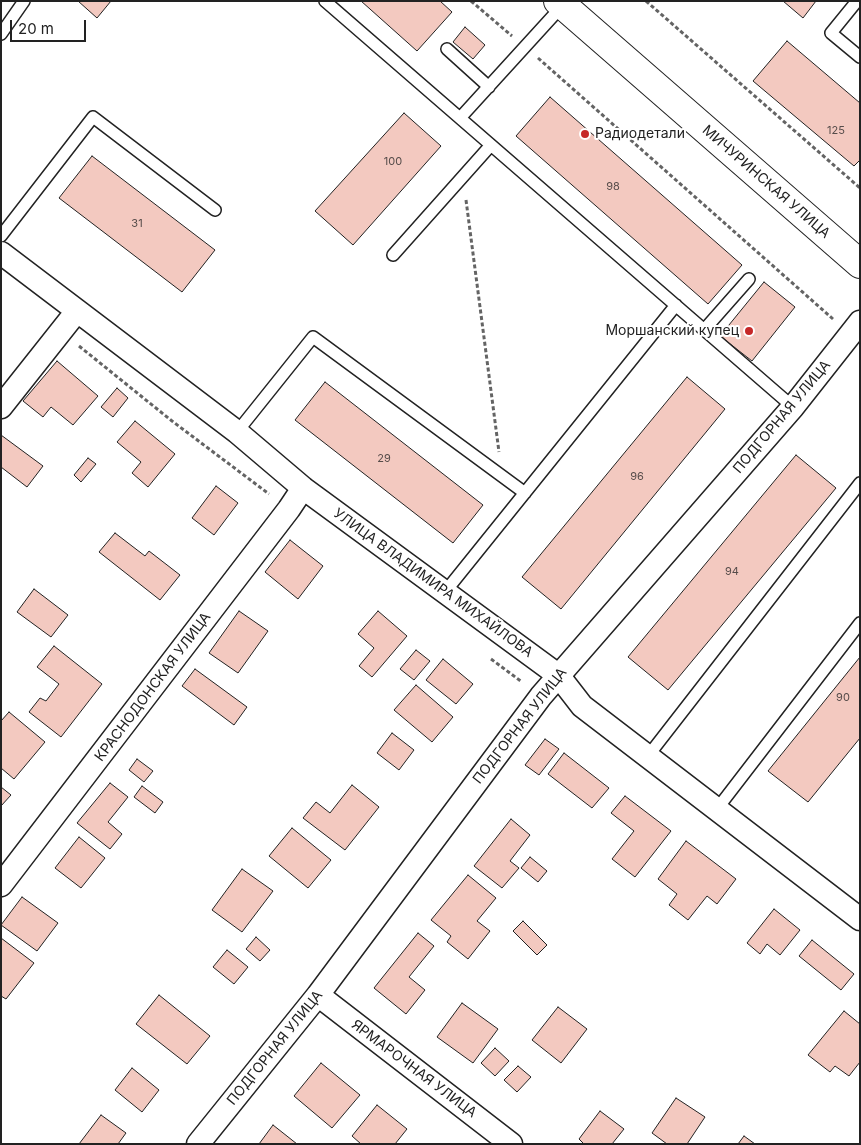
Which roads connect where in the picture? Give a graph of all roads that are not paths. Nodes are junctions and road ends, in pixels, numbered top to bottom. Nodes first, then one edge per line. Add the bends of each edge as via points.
1 (24, 1) edge
2 (326, 1) edge
3 (857, 1) edge
4 (561, 3) edge
5 (1, 34) edge
6 (446, 49) dead end
7 (860, 57) edge
8 (488, 87) junction
9 (460, 118) junction
10 (491, 145) junction
11 (215, 210) dead end
12 (1, 236) edge
13 (1, 253) edge
14 (393, 255) dead end
15 (860, 264) edge
16 (749, 279) dead end
17 (676, 305) junction
18 (77, 311) junction
19 (855, 328) edge
20 (704, 330) junction
21 (793, 407) junction
22 (1, 408) edge
23 (237, 432) junction
24 (860, 483) edge
25 (303, 488) junction
26 (525, 494) junction
27 (445, 592) junction
28 (860, 623) edge
29 (558, 675) junction
30 (648, 756) junction
31 (717, 809) junction
32 (1, 885) edge
33 (860, 919) edge
34 (318, 995) junction
35 (198, 1144) edge
36 (511, 1144) edge

1 - 5 lane
2 - 9 lane
3 - 7 lane via 831,33
4 - 8 lane
4 - 15 main road, МИЧУРИНСКАЯ УЛИЦА
6 - 8 lane
8 - 9 lane
9 - 10 lane
10 - 14 lane
10 - 17 lane
11 - 12 lane via 93,117
13 - 18 street, УЛИЦА ВЛАДИМИРА МИХАЙЛОВА
16 - 20 lane
17 - 20 lane
17 - 26 lane
18 - 22 street
18 - 23 street, УЛИЦА ВЛАДИМИРА МИХАЙЛОВА
19 - 21 street, ПОДГОРНАЯ УЛИЦА
20 - 21 lane
21 - 29 street, ПОДГОРНАЯ УЛИЦА
23 - 25 street, УЛИЦА ВЛАДИМИРА МИХАЙЛОВА
23 - 26 lane via 313,337
24 - 30 lane
25 - 27 street, УЛИЦА ВЛАДИМИРА МИХАЙЛОВА
25 - 32 street, КРАСНОДОНСКАЯ УЛИЦА
26 - 27 lane
27 - 29 street, УЛИЦА ВЛАДИМИРА МИХАЙЛОВА
28 - 31 lane
29 - 30 street, УЛИЦА ВЛАДИМИРА МИХАЙЛОВА via 582,706
29 - 34 street, ПОДГОРНАЯ УЛИЦА
30 - 31 street, УЛИЦА ВЛАДИМИРА МИХАЙЛОВА
31 - 33 street, УЛИЦА ВЛАДИМИРА МИХАЙЛОВА
34 - 35 street, ПОДГОРНАЯ УЛИЦА
34 - 36 street, ЯРМАРОЧНАЯ УЛИЦА

